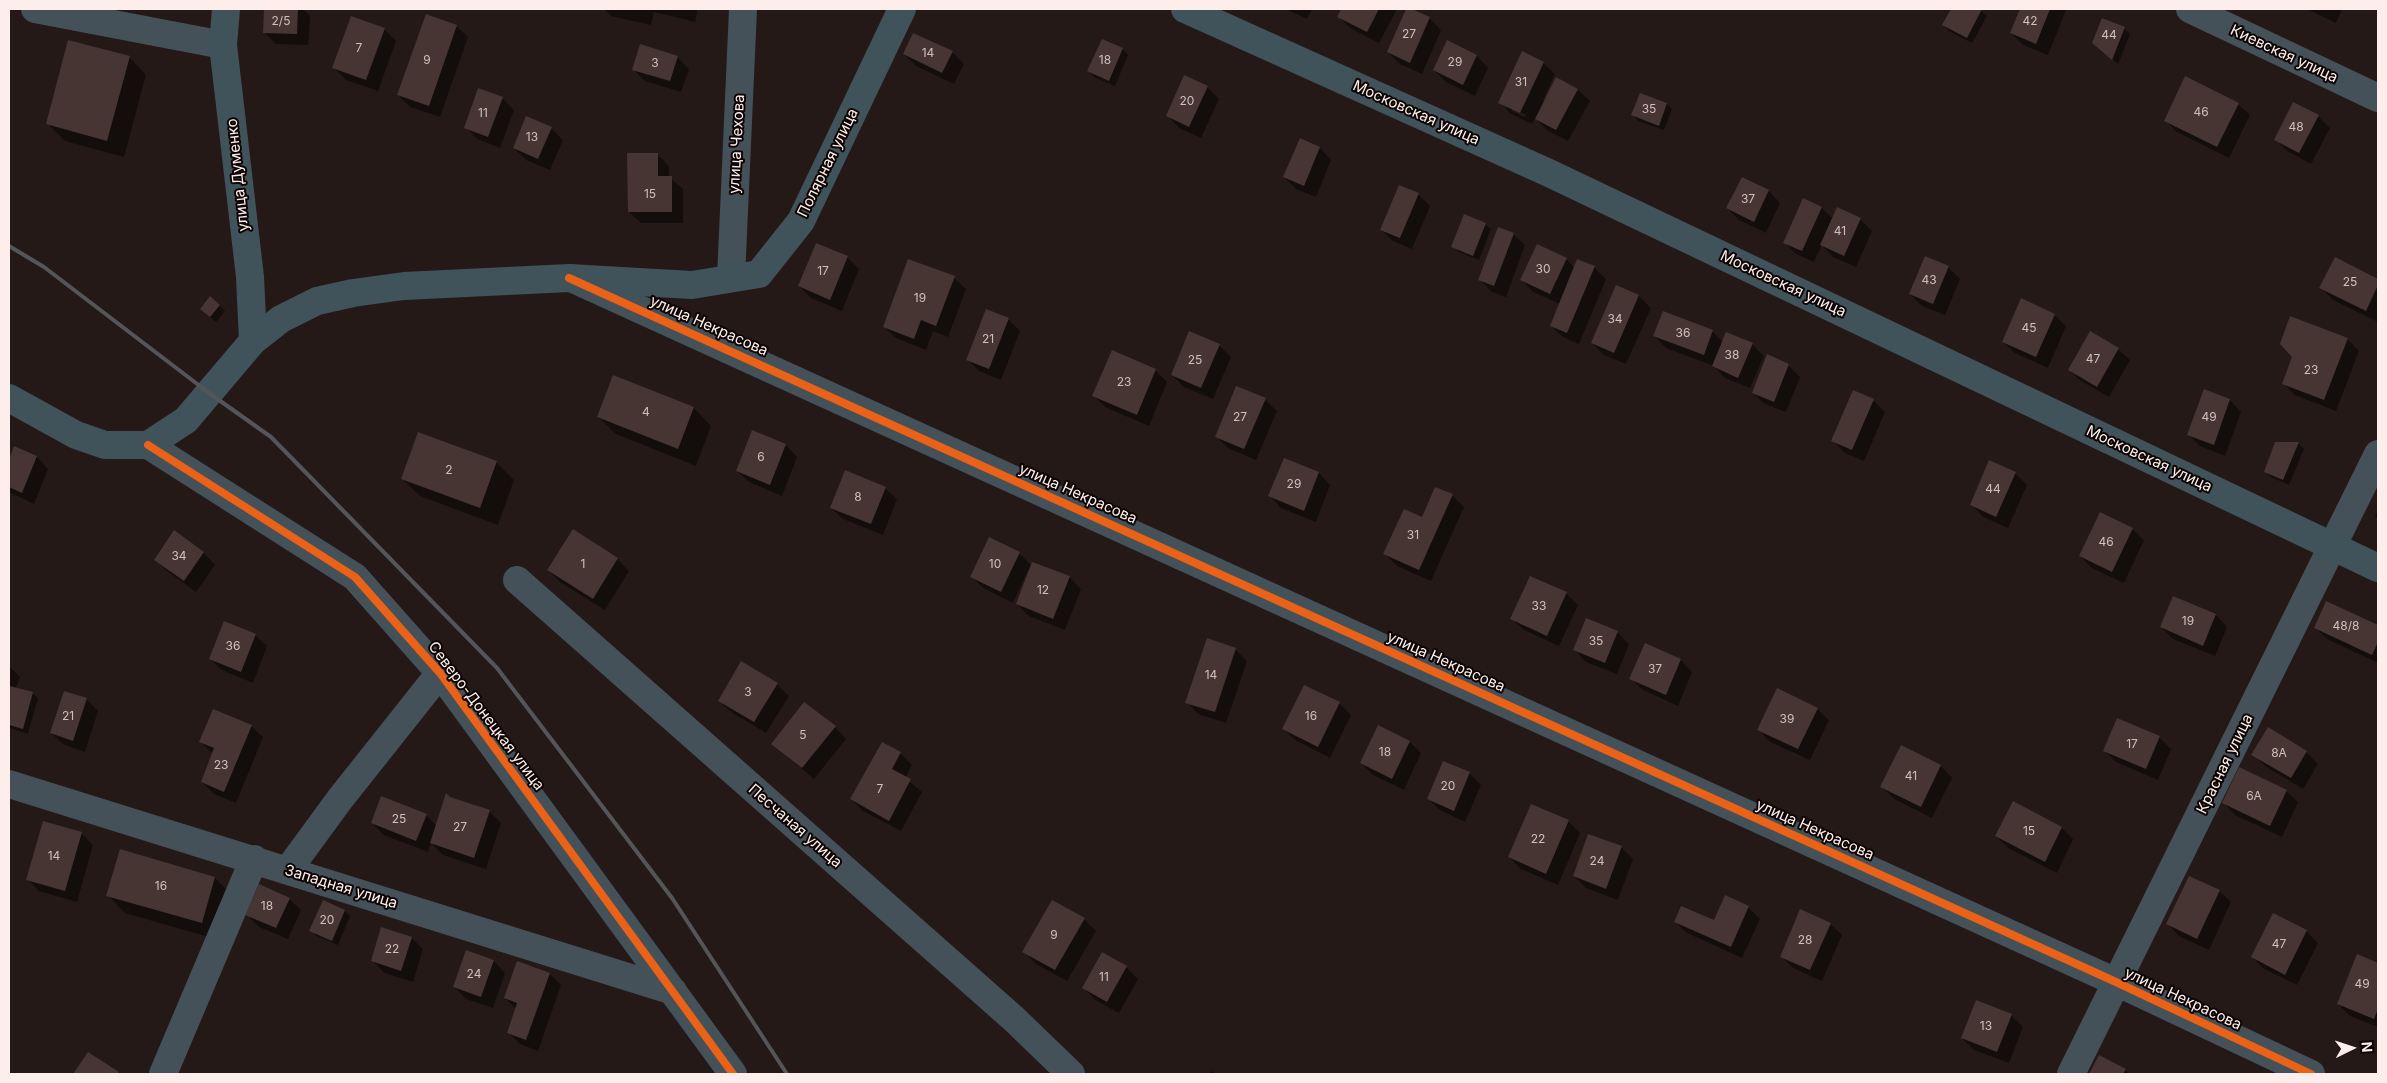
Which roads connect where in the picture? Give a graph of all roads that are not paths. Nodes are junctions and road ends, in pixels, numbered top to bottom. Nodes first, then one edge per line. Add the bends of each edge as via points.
1 (35, 9) edge
2 (226, 9) edge
3 (743, 9) edge
4 (902, 9) edge
5 (1184, 9) edge
6 (2190, 9) edge
7 (223, 45) junction
8 (2378, 98) edge
9 (569, 278) junction
10 (731, 278) junction
11 (253, 341) junction
12 (9, 398) edge
13 (148, 445) junction
14 (2378, 454) edge
15 (2333, 546) junction
16 (2378, 568) edge
17 (516, 580) dead end
18 (440, 673) junction
19 (9, 784) edge
20 (254, 860) junction
21 (288, 870) junction
22 (2116, 982) junction
23 (673, 990) junction
24 (163, 1074) edge
25 (733, 1074) edge
26 (1071, 1074) edge
27 (2071, 1074) edge
28 (2311, 1074) edge

1 - 7 street
2 - 7 main road, улица Думенко
3 - 10 street, улица Чехова
4 - 10 main road, Полярная улица via 801,220 759,274
5 - 15 main road, Московская улица via 1550,173
6 - 8 street, Киевская улица
7 - 11 main road, улица Думенко via 250,277
9 - 10 main road, Полярная улица via 692,285
9 - 11 main road, Полярная улица via 404,286 353,293 317,301 281,319
9 - 22 street, улица Некрасова
11 - 13 main road, Полярная улица via 186,420
12 - 13 main road via 76,435 105,445
13 - 18 street, Северо-Донецкая улица via 355,577
14 - 15 street, Красная улица
15 - 16 main road, Московская улица
15 - 22 street, Красная улица
17 - 26 street, Песчаная улица via 1014,1019
18 - 21 street
18 - 23 street, Северо-Донецкая улица
19 - 20 street, Западная улица
20 - 21 street, Западная улица
20 - 24 street
21 - 23 street, Западная улица
22 - 27 street, Красная улица
22 - 28 street, улица Некрасова
23 - 25 street, Северо-Донецкая улица

